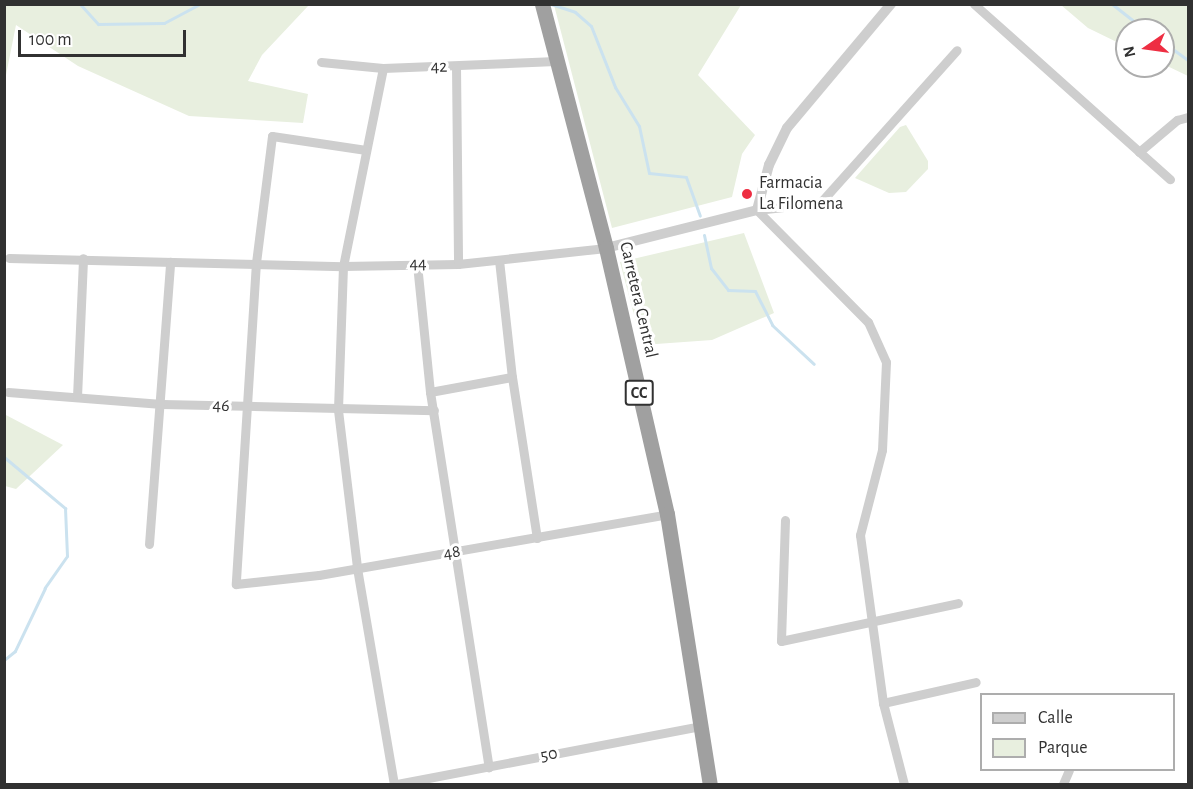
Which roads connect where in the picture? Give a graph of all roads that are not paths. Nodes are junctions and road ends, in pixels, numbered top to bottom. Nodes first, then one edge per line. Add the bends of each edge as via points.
1 (974, 4) edge
2 (890, 5) edge
3 (542, 6) edge
4 (957, 50) dead end
5 (321, 62) dead end
6 (556, 62) junction
7 (456, 66) junction
8 (383, 68) junction
9 (1188, 117) edge
10 (366, 150) junction
11 (1139, 152) junction
12 (1170, 179) dead end
13 (757, 210) junction
14 (606, 248) junction
15 (9, 258) dead end
16 (83, 258) junction
17 (499, 260) junction
18 (170, 262) junction
19 (256, 262) junction
20 (417, 264) junction
21 (458, 264) junction
22 (343, 266) junction
23 (512, 377) junction
24 (8, 392) dead end
25 (430, 392) junction
26 (77, 397) junction
27 (162, 404) junction
28 (245, 407) junction
29 (338, 410) junction
30 (434, 410) junction
31 (667, 514) junction
32 (785, 520) dead end
33 (537, 538) junction
34 (149, 544) dead end
35 (456, 552) junction
36 (357, 568) junction
37 (958, 603) dead end
38 (870, 623) junction
39 (975, 682) dead end
40 (883, 703) junction
41 (702, 726) junction
42 (489, 767) junction
43 (395, 784) edge
44 (710, 784) edge
45 (904, 784) edge

1 - 11 street
2 - 13 street via 787,128 769,165
3 - 6 highway, Carretera Central / CC
4 - 13 street, 44 via 820,203
5 - 8 street, 42
6 - 7 street, 42
6 - 14 highway, Carretera Central / CC
7 - 8 street, 42
7 - 21 street
8 - 10 street
9 - 11 street via 1177,120
10 - 19 street via 272,136
10 - 22 street
11 - 12 street
13 - 14 street, 44
13 - 38 street via 868,322 886,362 882,450 860,535
14 - 17 street, 44
14 - 31 highway, Carretera Central / CC
15 - 16 street, 44
16 - 18 street, 44
16 - 26 street
17 - 21 street, 44
17 - 23 street
18 - 19 street, 44
18 - 27 street
19 - 22 street, 44
19 - 28 street
20 - 21 street, 44
20 - 22 street, 44
20 - 25 street
22 - 29 street
23 - 25 street
23 - 33 street
24 - 26 street, 46
25 - 30 street
26 - 27 street, 46
27 - 28 street, 46
27 - 34 street
28 - 29 street, 46
28 - 36 street, 48 via 236,584
29 - 30 street, 46
29 - 36 street
30 - 35 street
31 - 33 street, 48
31 - 41 highway, Carretera Central / CC
32 - 38 street via 781,641
33 - 35 street, 48
35 - 36 street, 48
35 - 42 street
36 - 43 street
37 - 38 street
38 - 40 street
39 - 40 street
40 - 45 street
41 - 42 street, 50
41 - 44 highway, Carretera Central / CC
42 - 43 street, 50

